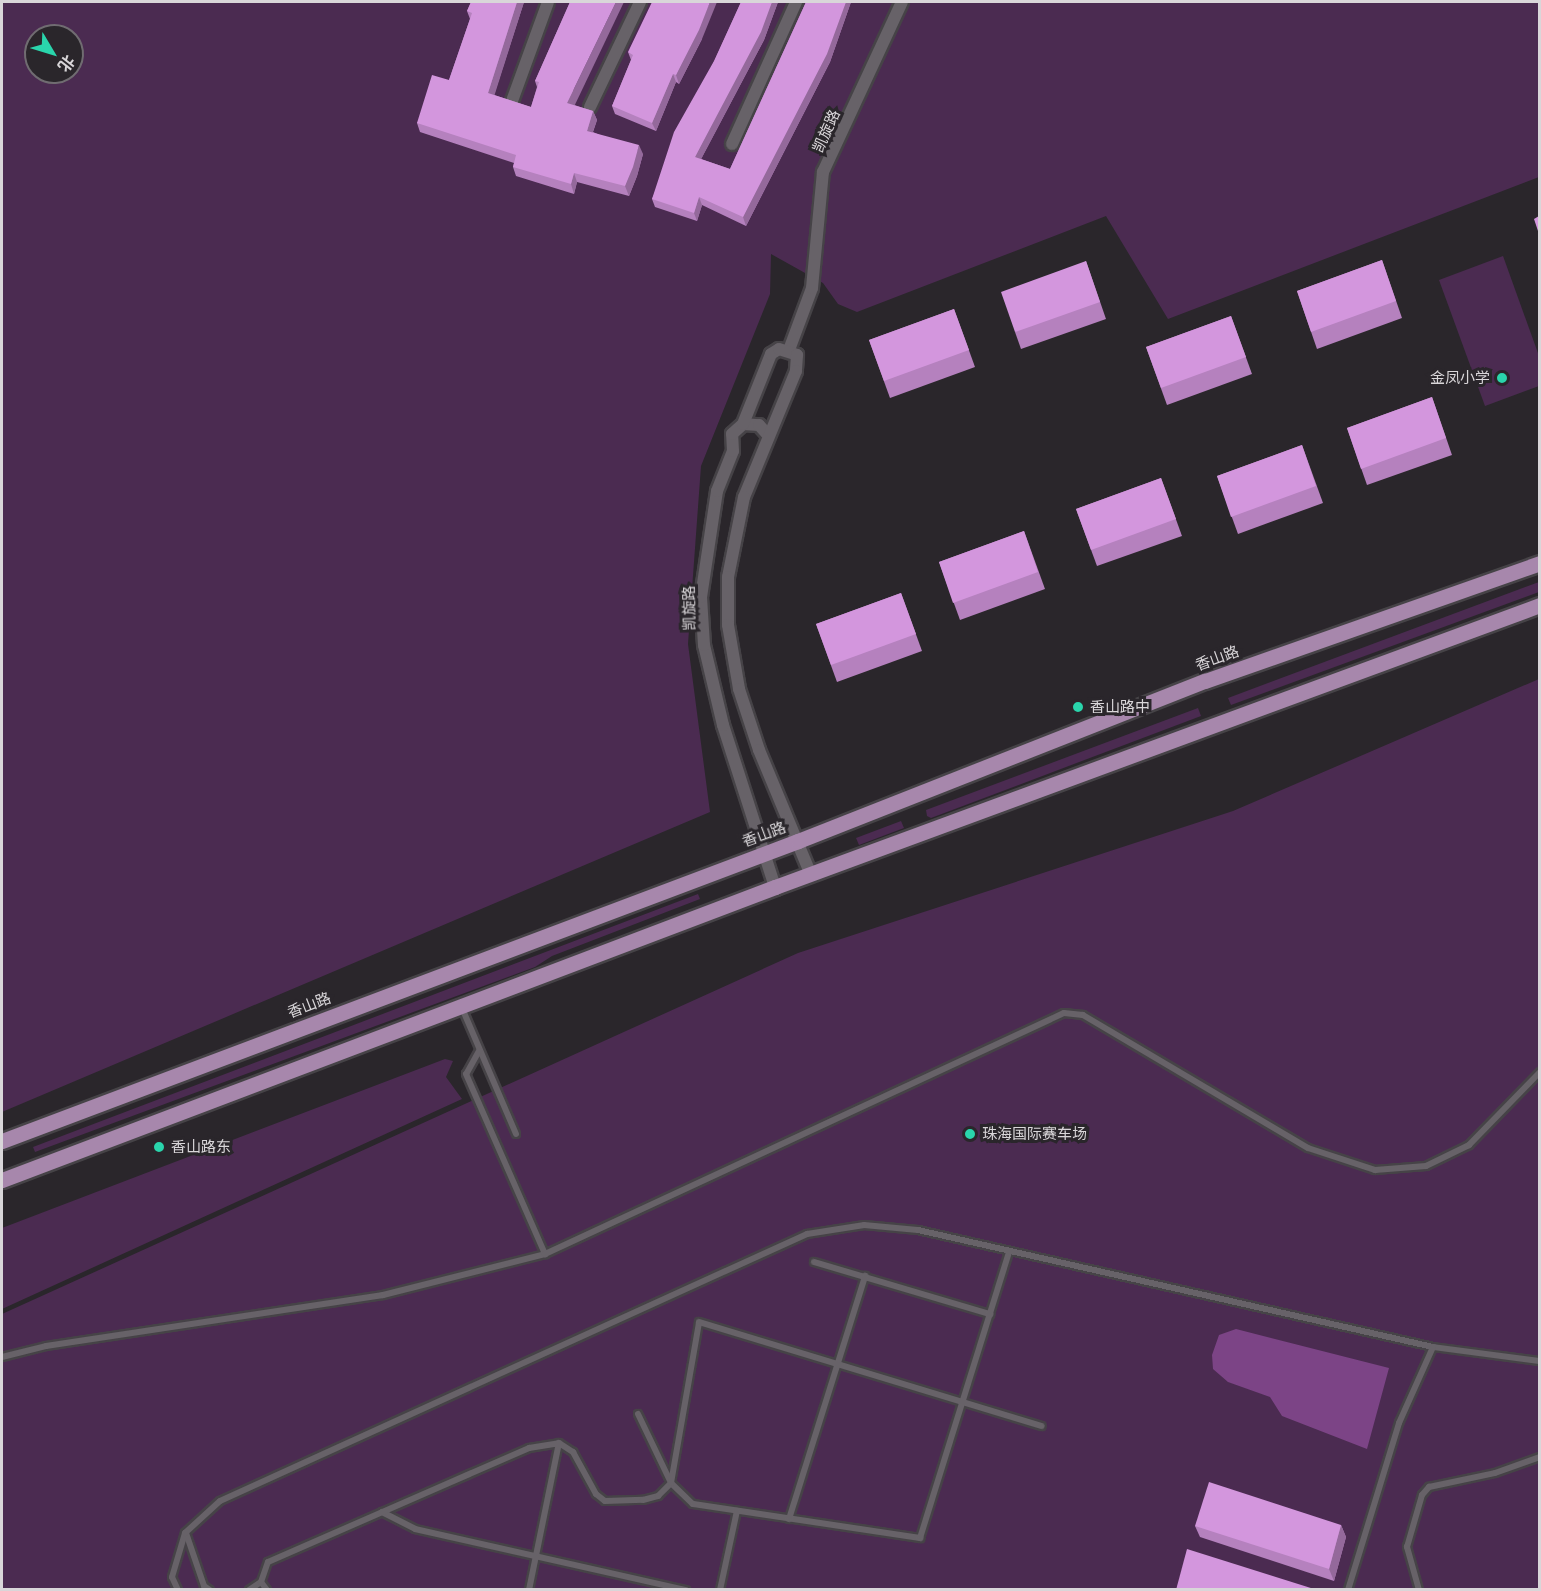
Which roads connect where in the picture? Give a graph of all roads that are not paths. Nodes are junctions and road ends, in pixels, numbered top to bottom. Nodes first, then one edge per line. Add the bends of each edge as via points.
1 (548, 2) edge
2 (640, 2) edge
3 (796, 2) edge
4 (902, 2) edge
5 (512, 101) edge
6 (590, 108) edge
7 (732, 144) dead end
8 (789, 350) junction
9 (743, 424) junction
10 (767, 434) junction
11 (734, 451) junction
12 (757, 458) junction
13 (1539, 563) edge
14 (1539, 606) edge
15 (798, 841) junction
16 (764, 853) junction
17 (811, 875) junction
18 (775, 887) junction
19 (462, 1008) junction
20 (479, 1052) junction
21 (1539, 1072) edge
22 (516, 1134) dead end
23 (2, 1141) edge
24 (2, 1180) edge
25 (1009, 1253) junction
26 (545, 1254) junction
27 (814, 1262) dead end
28 (865, 1276) junction
29 (990, 1314) junction
30 (1433, 1347) junction
31 (2, 1357) edge
32 (1539, 1361) edge
33 (837, 1365) junction
34 (963, 1404) junction
35 (638, 1414) dead end
36 (1042, 1426) dead end
37 (559, 1443) junction
38 (1539, 1457) edge
39 (670, 1483) junction
40 (737, 1511) junction
41 (382, 1512) junction
42 (789, 1519) junction
43 (185, 1533) junction
44 (538, 1555) junction
45 (261, 1582) junction
46 (178, 1590) edge
47 (210, 1590) edge
48 (249, 1590) edge
49 (267, 1590) edge
50 (530, 1590) edge
51 (686, 1590) edge
52 (720, 1590) edge
53 (1348, 1590) edge
54 (1419, 1590) edge

1 - 5 street
2 - 6 street
3 - 7 street
4 - 8 street, 凯旋路 via 823,172 812,288
8 - 9 street, 凯旋路 via 779,349 771,354
8 - 10 street via 797,355 796,371
9 - 10 street via 759,425
9 - 11 street, 凯旋路 via 732,434
10 - 12 street via 767,447
11 - 12 street via 743,459
11 - 16 street, 凯旋路 via 717,491 701,597 704,645 723,725
12 - 15 street via 733,546 728,577 728,625 745,709
13 - 15 main road, 香山路 via 1205,681
14 - 17 main road
15 - 16 main road, 香山路
15 - 17 street
16 - 18 street, 凯旋路
16 - 23 main road, 香山路
17 - 18 main road
18 - 19 main road
19 - 20 lane
19 - 24 main road
20 - 22 lane
20 - 26 lane via 466,1074
21 - 26 lane via 1469,1146 1426,1166 1375,1170 1308,1148 1083,1015 1064,1013
25 - 29 lane
25 - 30 lane
25 - 43 lane via 918,1230 864,1225 807,1234 220,1501
26 - 31 lane via 383,1295 46,1346
27 - 28 lane
28 - 29 lane
28 - 33 lane
29 - 34 lane
30 - 32 lane
30 - 53 lane via 1399,1423
33 - 34 lane
33 - 39 lane via 699,1322
33 - 42 lane
34 - 36 lane
34 - 42 lane via 920,1538
35 - 39 lane
37 - 39 lane via 573,1452 597,1494 605,1500 643,1500 658,1496
37 - 41 lane via 529,1448
37 - 44 lane
38 - 54 lane via 1495,1473 1429,1487 1422,1495 1407,1547
39 - 40 lane via 693,1504
40 - 42 lane
40 - 52 lane
41 - 44 lane via 415,1529
41 - 45 lane via 268,1562
43 - 46 lane via 172,1577
43 - 47 lane via 204,1586
44 - 50 lane
44 - 51 lane
45 - 48 lane
45 - 49 lane

